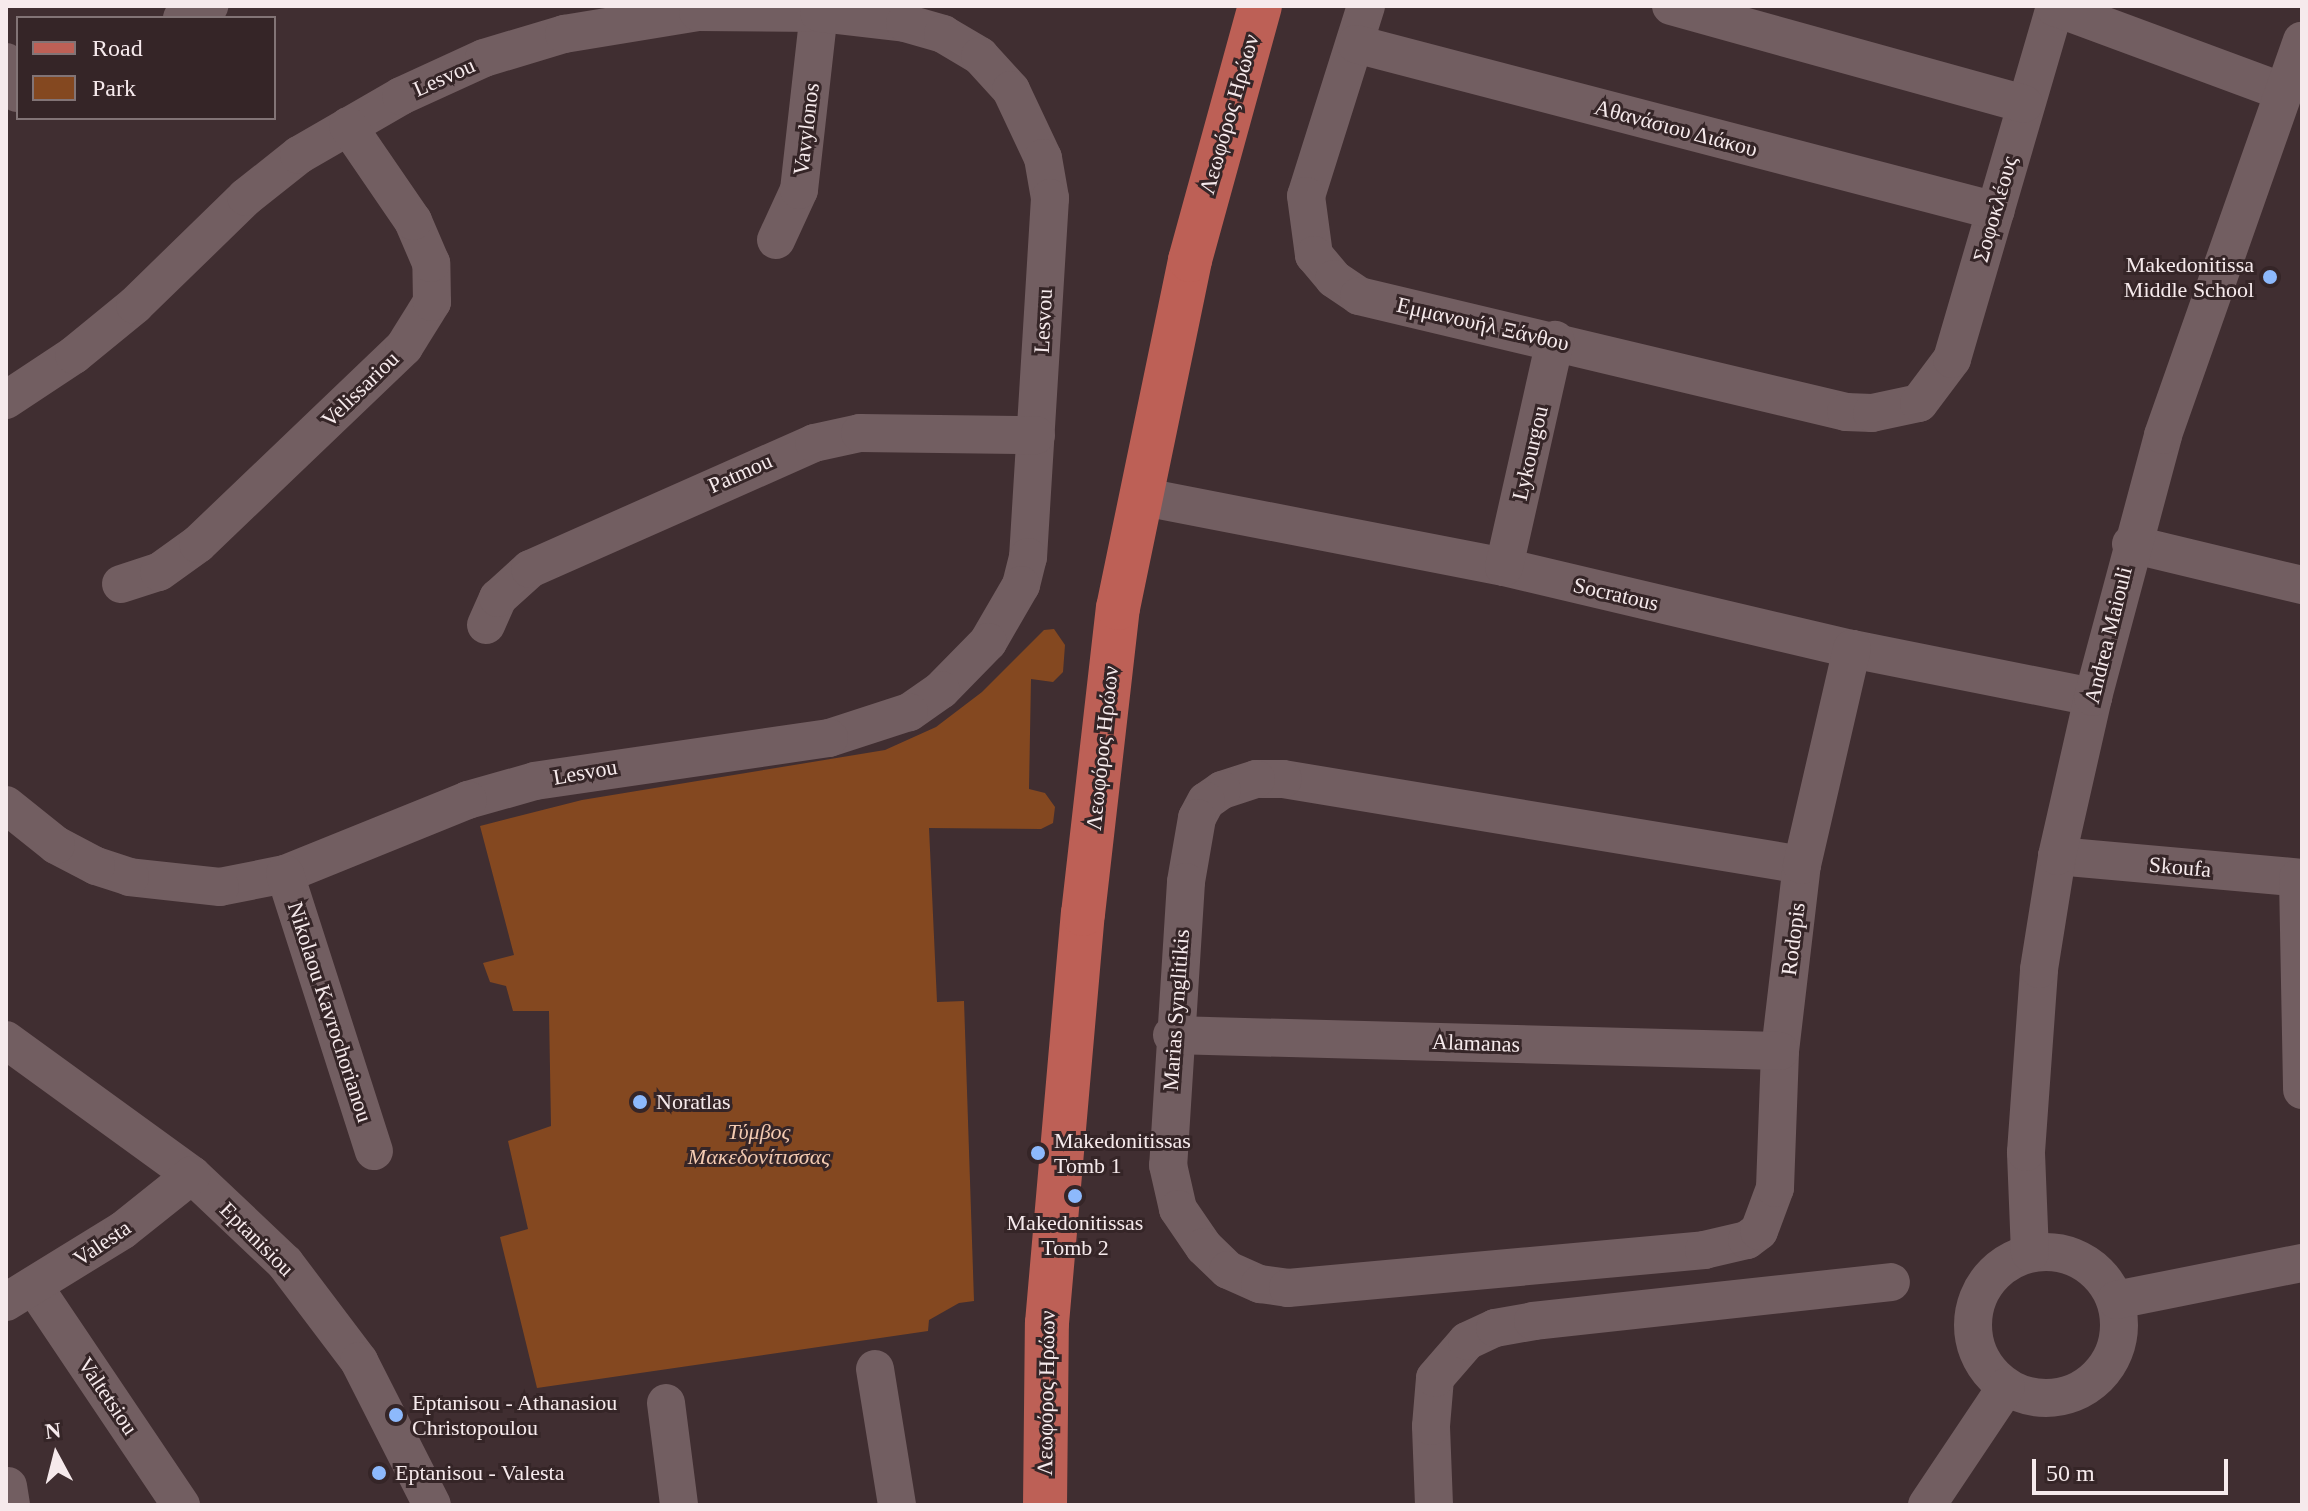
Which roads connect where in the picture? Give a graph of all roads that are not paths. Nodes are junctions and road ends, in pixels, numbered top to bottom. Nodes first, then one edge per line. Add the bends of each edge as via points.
1 (209, 6) edge
2 (1260, 6) edge
3 (1366, 6) edge
4 (1671, 6) edge
5 (2055, 6) edge
6 (819, 13) junction
7 (186, 16) edge
8 (2302, 41) edge
9 (1356, 44) junction
10 (6, 62) edge
11 (16, 88) edge
12 (2281, 91) junction
13 (2024, 104) junction
14 (348, 126) junction
15 (1996, 211) junction
16 (776, 240) dead end
17 (1555, 340) junction
18 (6, 400) edge
19 (1919, 403) joint
20 (1036, 435) junction
21 (1139, 496) junction
22 (2131, 544) junction
23 (1504, 567) junction
24 (121, 584) dead end
25 (2302, 585) edge
26 (486, 625) dead end
27 (1852, 649) junction
28 (2093, 697) junction
29 (6, 805) edge
30 (2057, 856) junction
31 (1802, 865) junction
32 (285, 874) junction
33 (2300, 878) edge
34 (1172, 1035) junction
35 (6, 1040) edge
36 (1780, 1051) junction
37 (2302, 1090) edge
38 (374, 1151) dead end
39 (192, 1175) junction
40 (1759, 1231) joint
41 (2030, 1253) junction
42 (2302, 1263) edge
43 (1891, 1282) dead end
44 (20, 1295) edge
45 (2116, 1300) junction
46 (875, 1369) dead end
47 (2006, 1387) junction
48 (666, 1403) dead end
49 (181, 1505) edge
50 (432, 1505) edge
51 (679, 1505) edge
52 (897, 1505) edge
53 (1045, 1505) edge
54 (1434, 1505) edge
55 (1927, 1505) edge

1 - 7 street
2 - 21 main road, Λεωφόρος Ηρώων via 1225,119
3 - 9 street, Εμμανουήλ Ξάνθου
4 - 13 street
5 - 12 street
5 - 13 street, Σοφοκλέους
6 - 14 street, Lesvou via 698,12 564,34 484,58
6 - 16 street, Vavylonos via 799,190
6 - 20 street, Lesvou via 905,23 943,34 980,56 1011,90 1029,121 1050,198
8 - 12 street, Andrea Maiouli
9 - 15 street, Αθανάσιου Διάκου
9 - 17 street, Εμμανουήλ Ξάνθου via 1306,196 1314,255 1334,279 1359,296
10 - 11 street
12 - 22 street, Andrea Maiouli
13 - 15 street, Σοφοκλέους
14 - 18 street, Lesvou via 299,155 246,197 135,305 74,355
14 - 24 street, Velissariou via 413,221 431,263 432,302 404,347 198,544 159,572
15 - 19 street, Σοφοκλέους via 1952,359
17 - 19 street, Εμμανουήλ Ξάνθου via 1846,412 1895,410
17 - 23 street, Lykourgou
20 - 26 street, Patmou via 860,433 800,447 530,569 498,598
20 - 32 street, Lesvou via 1028,557 1021,585 988,642 941,690 909,712 829,738 535,781 468,800
21 - 23 street, Socratous
21 - 53 main road, Λεωφόρος Ηρώων via 1118,608 1083,914 1047,1323
22 - 25 street
22 - 28 street, Andrea Maiouli
23 - 27 street, Socratous
27 - 28 street, Socratous
27 - 31 street, Rodopis
28 - 30 street, Andrea Maiouli
29 - 32 street, Lesvou via 56,845 130,877 220,887
30 - 33 street, Skoufa
30 - 41 street, Andrea Maiouli via 2029,1084
31 - 34 street, Marias Synglitikis via 1283,779 1236,784 1206,801 1191,837
31 - 36 street, Rodopis
32 - 38 street, Nikolaou Kavrochorianou
33 - 37 street
34 - 36 street, Alamanas
34 - 40 street, Marias Synglitikis via 1168,1165 1178,1209 1228,1270 1260,1284 1312,1288 1704,1250 1747,1240
35 - 39 street, Eptanisiou
36 - 40 street, Rodopis via 1775,1188
39 - 44 street, Valesta via 123,1230
39 - 50 street, Eptanisiou via 285,1263 331,1319 380,1400
41 - 45 street via 2051,1251 2082,1261 2106,1282
41 - 47 street via 1997,1270 1974,1306 1977,1352
42 - 45 street
43 - 54 street via 1533,1321 1495,1328 1467,1341 1435,1378
44 - 49 street, Valtetsiou
45 - 47 street via 2117,1345 2092,1383 2050,1398
46 - 52 street
47 - 55 street
48 - 51 street

